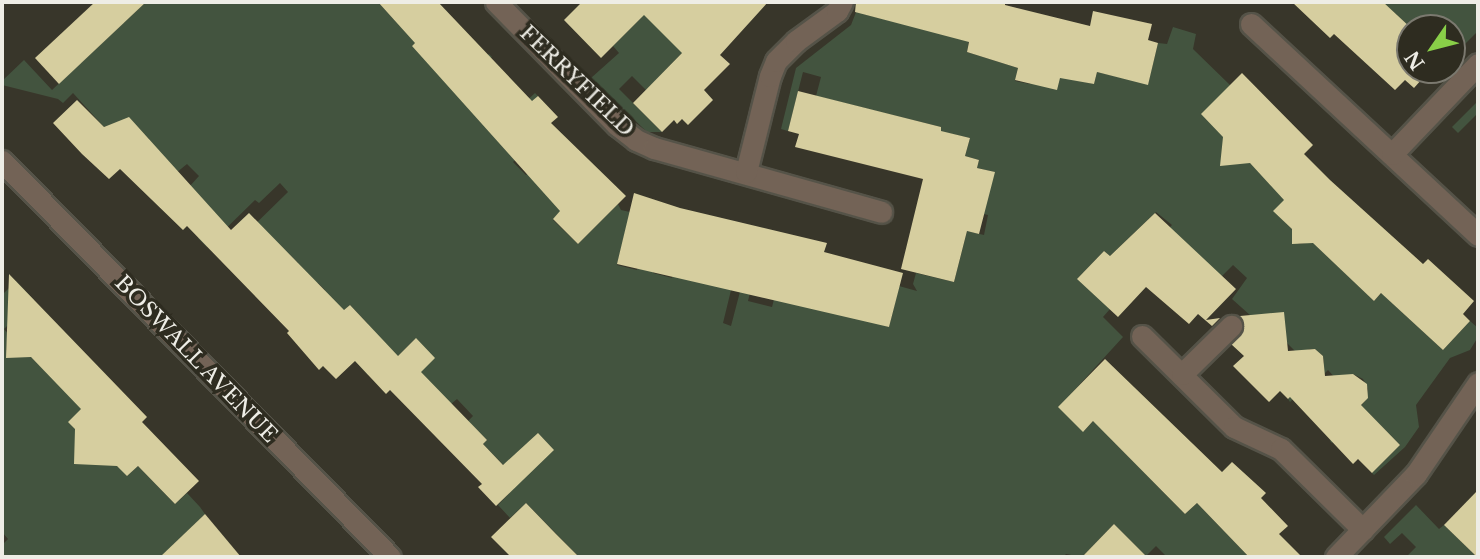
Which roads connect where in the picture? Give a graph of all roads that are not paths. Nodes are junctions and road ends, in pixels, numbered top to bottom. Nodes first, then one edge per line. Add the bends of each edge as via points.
1 (496, 2) edge
2 (842, 2) edge
3 (1251, 24) dead end
4 (1478, 64) edge
5 (1391, 154) junction
6 (2, 160) edge
7 (746, 172) junction
8 (881, 212) dead end
9 (1478, 234) edge
10 (1231, 326) dead end
11 (1142, 336) dead end
12 (1182, 374) junction
13 (1478, 383) edge
14 (1363, 530) junction
15 (390, 557) edge
16 (1336, 557) edge

1 - 7 street, FERRYFIELD via 627,134 654,148
2 - 7 street via 776,61
3 - 5 street
4 - 5 street
5 - 9 street
6 - 15 street, BOSWALL AVENUE
7 - 8 street, FERRYFIELD
10 - 12 street
11 - 12 street
12 - 14 street via 1234,427 1288,454
13 - 14 street via 1416,474
14 - 16 street

